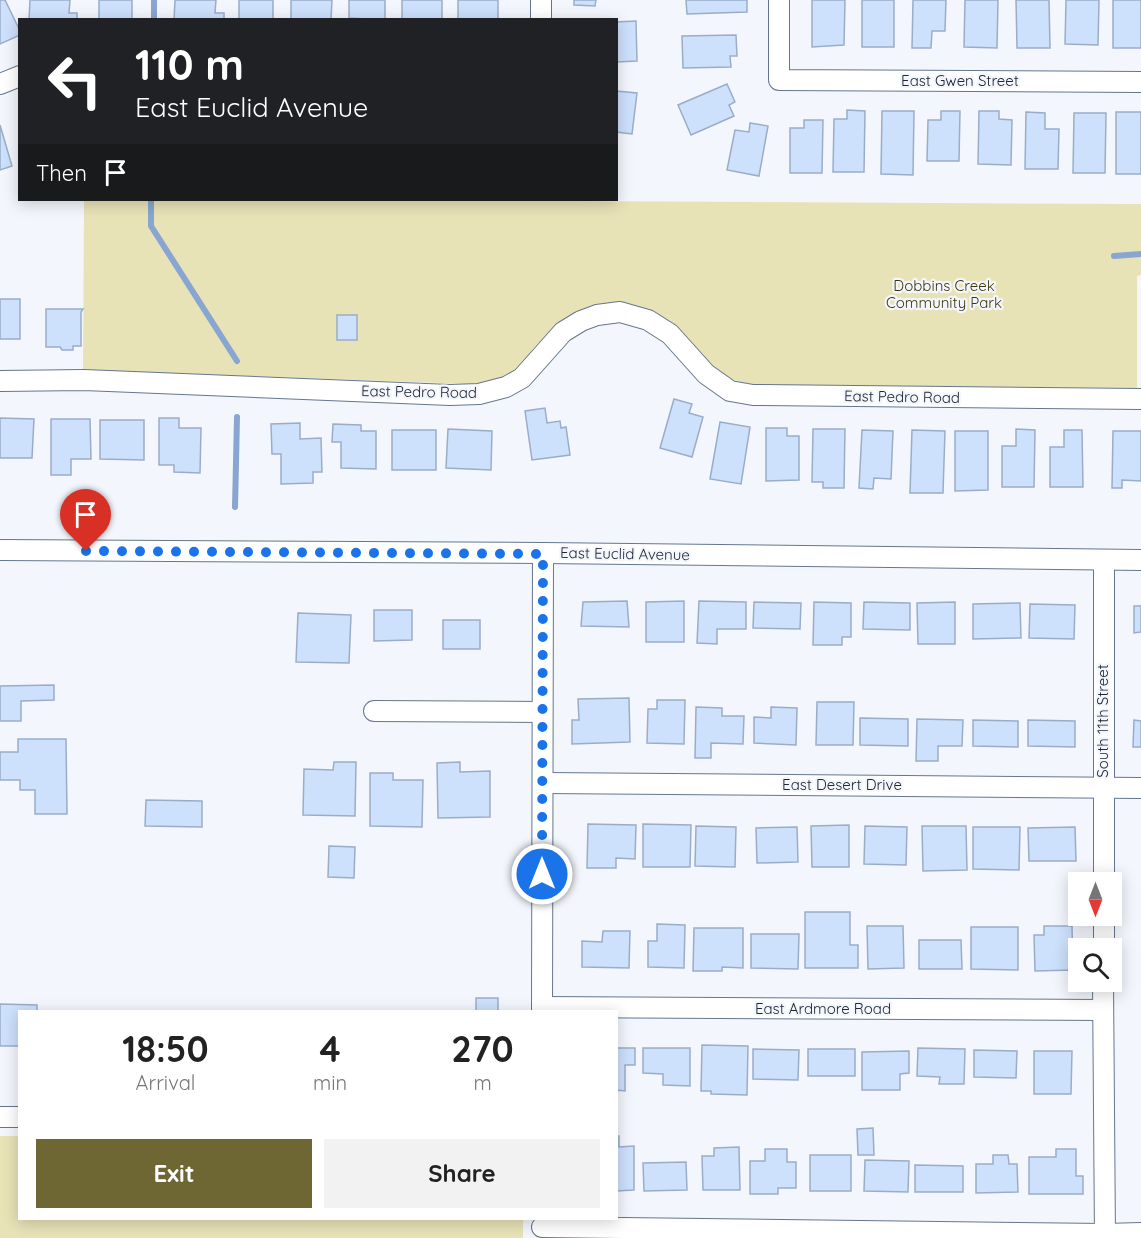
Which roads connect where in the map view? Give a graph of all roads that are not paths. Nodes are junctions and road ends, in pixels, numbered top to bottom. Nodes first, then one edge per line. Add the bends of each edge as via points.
1 (541, 0) edge
2 (779, 0) edge
3 (541, 18) edge
4 (18, 77) edge
5 (1141, 82) edge
6 (0, 84) edge
7 (0, 381) edge
8 (1141, 399) edge
9 (0, 550) edge
10 (543, 554) junction
11 (1104, 560) junction
12 (1141, 560) edge
13 (374, 711) dead end
14 (542, 712) junction
15 (543, 783) junction
16 (1104, 787) junction
17 (1141, 788) edge
18 (1104, 872) edge
19 (1103, 992) edge
20 (542, 1009) edge
21 (1103, 1010) junction
22 (0, 1117) edge
23 (18, 1117) edge
24 (542, 1228) edge
25 (1141, 1233) edge
26 (1105, 1236) edge

1 - 3 street
2 - 5 street, East Gwen Street via 779,80
4 - 6 street
7 - 8 street, East Pedro Road via 84,380 479,394 522,378 563,332 581,321 620,312 648,320 670,334 706,374 730,391 753,395
9 - 10 street, East Euclid Avenue
10 - 11 street, East Euclid Avenue
10 - 14 street
11 - 12 street, East Euclid Avenue
11 - 16 street, South 11th Street
13 - 14 street
14 - 15 street
15 - 16 street, East Desert Drive
15 - 20 street
16 - 17 street, East Desert Drive
16 - 18 street, South 11th Street
19 - 21 street
20 - 21 street, East Ardmore Road
21 - 26 street
22 - 23 street
24 - 26 street
25 - 26 street

